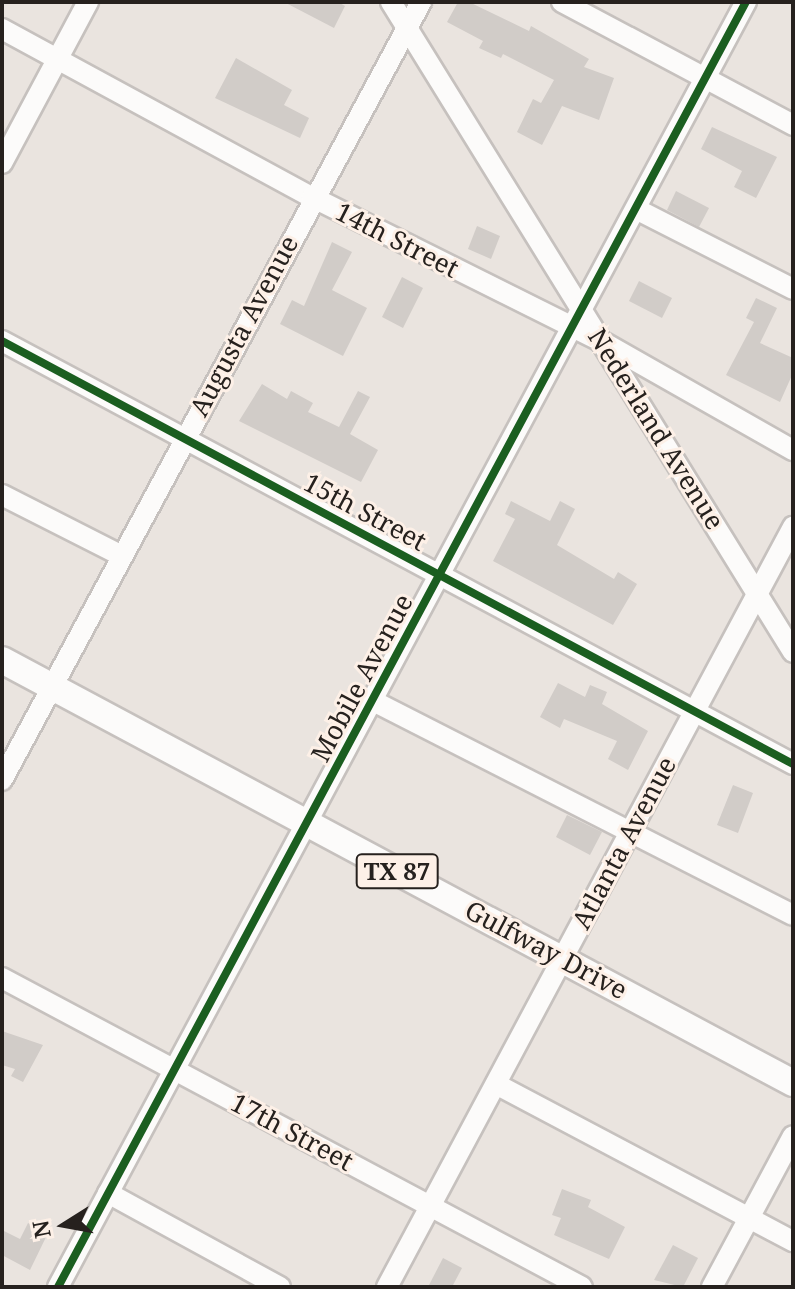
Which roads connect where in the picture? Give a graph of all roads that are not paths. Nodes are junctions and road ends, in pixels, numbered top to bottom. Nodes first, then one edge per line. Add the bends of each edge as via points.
1 (88, 2) edge
2 (391, 2) edge
3 (421, 2) edge
4 (562, 2) edge
5 (746, 2) edge
6 (2, 29) edge
7 (407, 29) junction
8 (57, 59) junction
9 (705, 78) junction
10 (793, 125) edge
11 (2, 163) edge
12 (312, 197) junction
13 (636, 209) junction
14 (793, 289) edge
15 (582, 308) junction
16 (572, 328) junction
17 (599, 340) junction
18 (2, 341) edge
19 (185, 438) junction
20 (793, 450) edge
21 (2, 495) edge
22 (793, 527) edge
23 (122, 556) junction
24 (441, 575) junction
25 (758, 593) junction
26 (787, 632) edge
27 (793, 652) edge
28 (2, 660) edge
29 (52, 687) junction
30 (373, 701) junction
31 (694, 711) junction
32 (793, 764) edge
33 (2, 780) edge
34 (307, 823) junction
35 (628, 835) junction
36 (793, 915) edge
37 (562, 959) junction
38 (2, 978) edge
39 (174, 1070) junction
40 (793, 1083) edge
41 (496, 1084) junction
42 (793, 1136) edge
43 (108, 1193) junction
44 (430, 1206) junction
45 (749, 1218) junction
46 (793, 1241) edge
47 (58, 1287) edge
48 (280, 1287) edge
49 (387, 1287) edge
50 (582, 1287) edge
51 (712, 1287) edge

1 - 8 street
2 - 7 street, Nederland Avenue
3 - 7 street, Augusta Avenue
4 - 9 street
5 - 9 street, Mobile Avenue
6 - 8 street, 14th Street
7 - 12 street, Augusta Avenue
7 - 15 street, Nederland Avenue
8 - 11 street
8 - 12 street, 14th Street
9 - 10 street
9 - 13 street, Mobile Avenue
12 - 16 street, 14th Street
12 - 19 street, Augusta Avenue
13 - 14 street
13 - 15 street, Mobile Avenue
15 - 16 street, Mobile Avenue
15 - 17 street, Nederland Avenue
16 - 17 street, 14th Street
16 - 24 street, Mobile Avenue
17 - 20 street, 14th Street
17 - 25 street, Nederland Avenue
18 - 19 street, 15th Street
19 - 23 street, Augusta Avenue
19 - 24 street, 15th Street
21 - 23 street
22 - 25 street, Atlanta Avenue
23 - 29 street, Augusta Avenue
24 - 30 street, Mobile Avenue
24 - 31 street, 15th Street
25 - 26 street, Nederland Avenue
25 - 31 street, Atlanta Avenue
26 - 27 street, Nederland Avenue
28 - 29 main road, Gulfway Drive / TX 87
29 - 33 street, Augusta Avenue
29 - 34 main road, Gulfway Drive / TX 87
30 - 34 street, Mobile Avenue
30 - 35 street
31 - 32 street, 15th Street
31 - 35 street, Atlanta Avenue
34 - 37 main road, Gulfway Drive / TX 87
34 - 39 street, Mobile Avenue
35 - 36 street
35 - 37 street, Atlanta Avenue
37 - 40 main road, Gulfway Drive / TX 87
37 - 41 street, Atlanta Avenue
38 - 39 street, 17th Street
39 - 43 street, Mobile Avenue
39 - 44 street, 17th Street
41 - 44 street, Atlanta Avenue
41 - 45 street
42 - 45 street
43 - 47 street, Mobile Avenue
43 - 48 street
44 - 49 street, Atlanta Avenue
44 - 50 street, 17th Street
45 - 46 street
45 - 51 street

